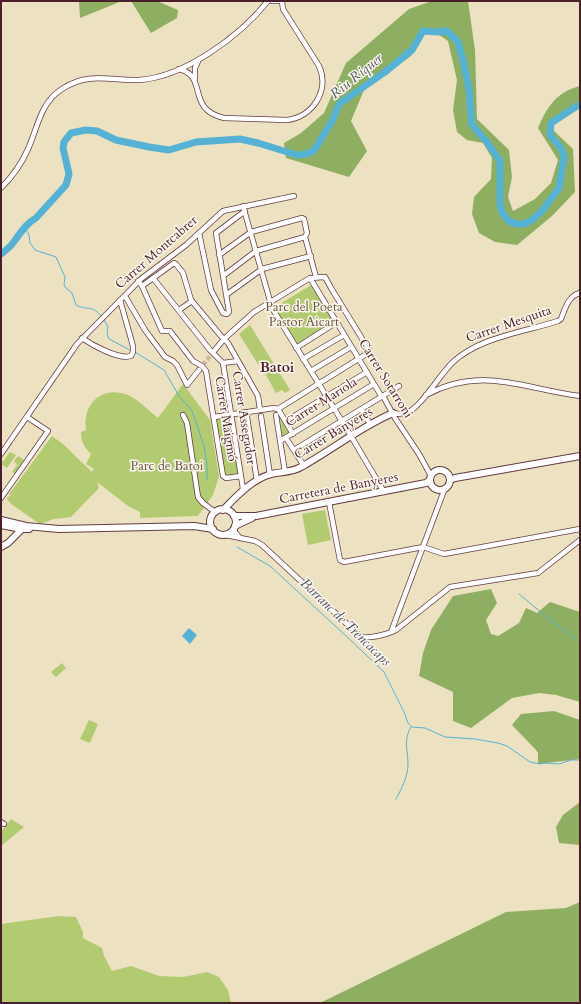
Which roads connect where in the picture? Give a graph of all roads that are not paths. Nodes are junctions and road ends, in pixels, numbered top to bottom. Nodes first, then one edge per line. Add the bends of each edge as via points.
1 (268, 1) edge
2 (272, 1) edge
3 (280, 1) edge
4 (199, 59) junction
5 (178, 69) junction
6 (195, 79) junction
7 (1, 188) edge
8 (294, 196) dead end
9 (243, 206) junction
10 (245, 211) junction
11 (251, 232) junction
12 (199, 233) junction
13 (305, 237) junction
14 (256, 250) junction
15 (219, 255) junction
16 (310, 256) junction
17 (262, 269) junction
18 (223, 276) junction
19 (316, 277) junction
20 (153, 278) junction
21 (310, 278) junction
22 (138, 282) junction
23 (142, 286) junction
24 (580, 293) edge
25 (226, 295) junction
26 (125, 296) junction
27 (120, 300) junction
28 (192, 301) junction
29 (270, 302) junction
30 (179, 310) junction
31 (337, 322) junction
32 (344, 335) junction
33 (84, 337) junction
34 (224, 339) junction
35 (352, 347) junction
36 (296, 348) junction
37 (214, 351) tunnel mouth
38 (303, 359) junction
39 (359, 359) junction
40 (238, 361) junction
41 (223, 363) junction
42 (200, 370) tunnel mouth
43 (311, 372) junction
44 (367, 372) junction
45 (318, 384) junction
46 (374, 384) junction
47 (399, 386) dead end
48 (425, 395) junction
49 (383, 396) junction
50 (580, 396) edge
51 (326, 397) junction
52 (278, 409) junction
53 (334, 409) junction
54 (260, 410) junction
55 (361, 410) junction
56 (393, 413) junction
57 (183, 415) dead end
58 (231, 415) junction
59 (276, 415) dead end
60 (261, 416) dead end
61 (27, 417) junction
62 (214, 417) junction
63 (247, 417) dead end
64 (342, 421) junction
65 (286, 422) junction
66 (370, 424) junction
67 (293, 434) junction
68 (351, 436) junction
69 (286, 438) junction
70 (280, 441) junction
71 (294, 450) junction
72 (1, 454) edge
73 (580, 456) edge
74 (304, 466) junction
75 (285, 472) junction
76 (270, 475) junction
77 (241, 476) junction
78 (430, 478) junction
79 (452, 478) junction
80 (257, 481) junction
81 (242, 487) junction
82 (443, 490) junction
83 (384, 492) junction
84 (236, 496) junction
85 (1, 498) edge
86 (329, 502) junction
87 (222, 510) junction
88 (215, 512) junction
89 (233, 514) junction
90 (256, 516) junction
91 (1, 520) edge
92 (211, 520) junction
93 (1, 524) edge
94 (194, 526) junction
95 (12, 528) junction
96 (59, 528) junction
97 (234, 528) junction
98 (22, 529) junction
99 (580, 529) edge
100 (213, 530) junction
101 (226, 535) junction
102 (241, 539) junction
103 (580, 540) edge
104 (10, 541) junction
105 (1, 547) edge
106 (423, 547) junction
107 (391, 632) junction

1 - 4 street via 236,33
2 - 3 street
3 - 6 street via 321,71 321,91 309,111 300,117 287,120 219,117 209,112 202,104
4 - 5 street
4 - 6 street via 195,68
5 - 6 street via 187,71
5 - 7 street via 145,79 88,79 61,90 52,97 43,110 26,154
8 - 9 street, Carrer Montcabrer
9 - 10 street
9 - 12 street, Carrer Montcabrer via 221,212
10 - 11 street
10 - 15 street via 216,233
11 - 13 street via 300,218 304,219 308,233
11 - 14 street
11 - 15 street
12 - 22 street, Carrer Montcabrer
12 - 25 street via 211,290 226,315
13 - 14 street
13 - 16 street
14 - 17 street
14 - 18 street
15 - 18 street
16 - 17 street
16 - 19 street
17 - 25 street
17 - 29 street
18 - 25 street
19 - 21 street
19 - 39 street via 325,277 369,350 368,354
20 - 23 street, Carrer Montcabrer
20 - 28 street, Carrer Montcabrer via 175,263 183,273
20 - 30 street, Carrer Assegador
21 - 29 street
21 - 31 street, Carrer Sotarroni
22 - 23 street
22 - 26 street, Carrer Montcabrer
23 - 62 street, Carrer Maigmó via 162,330 170,331 193,361 206,371
24 - 48 street, Carrer Mesquita via 570,298 558,321 465,351
26 - 27 street, Carrer Montcabrer
26 - 42 street via 145,330 165,358 173,361 188,385
27 - 33 street
27 - 33 street, Carrer Montcabrer via 133,346 132,354 127,358 111,353
28 - 30 street
28 - 34 street
29 - 34 street via 254,312
29 - 36 street
30 - 41 street, Carrer Assegador
31 - 32 street, Carrer Sotarroni
31 - 36 street
32 - 35 street, Carrer Sotarroni
32 - 38 street
33 - 61 street via 63,363
34 - 37 street
34 - 40 street
35 - 39 street, Carrer Sotarroni
35 - 43 street
36 - 38 street
38 - 43 street
39 - 44 street, Carrer Sotarroni
39 - 45 street
40 - 41 street
40 - 54 street via 258,396
41 - 58 street, Carrer Assegador
43 - 45 street
44 - 46 street, Carrer Sotarroni
44 - 51 street
45 - 51 street
45 - 52 street
46 - 49 street, Carrer Sotarroni
46 - 53 street, Carrer Mariola
47 - 49 street
48 - 50 street, Carrer Banyeres via 467,380 512,382
48 - 56 street, Carrer Banyeres via 411,410 403,414
49 - 55 street
49 - 56 street, Carrer Sotarroni
51 - 53 street
51 - 65 street
52 - 54 street via 276,407
52 - 65 street
53 - 64 street
53 - 67 street, Carrer Mariola
54 - 58 street
55 - 64 street
55 - 66 street
56 - 66 main road, Carrer Banyeres
56 - 78 street, Carrer Sotarroni
57 - 88 street via 187,423 198,496
58 - 62 street
58 - 77 street, Carrer Assegador
59 - 70 street
60 - 76 street
61 - 72 street
61 - 85 street via 48,431
62 - 77 street, Carrer Maigmó via 223,476
63 - 80 street
64 - 68 street
64 - 71 street
65 - 67 street
66 - 68 main road, Carrer Banyeres
67 - 69 street, Carrer Mariola
68 - 74 main road, Carrer Banyeres
68 - 83 street
69 - 70 street, Carrer Mariola
69 - 71 street
70 - 75 street
71 - 74 street
73 - 79 main road
74 - 75 main road, Carrer Banyeres
75 - 76 main road, Carrer Banyeres
76 - 80 main road, Carrer Banyeres
77 - 81 street, Carrer Assegador
78 - 79 main road via 436,471 442,470
78 - 82 main road via 434,488
78 - 83 main road, Carretera de Banyeres
79 - 82 main road
80 - 81 main road, Carrer Banyeres
81 - 84 main road, Carrer Banyeres
82 - 106 street
83 - 86 main road, Carretera de Banyeres
84 - 87 main road, Carrer Banyeres
84 - 89 main road via 232,506
86 - 90 main road, Carretera de Banyeres
86 - 106 street via 341,562
87 - 88 main road
87 - 89 main road
88 - 92 main road
89 - 90 main road, Carretera de Banyeres
89 - 97 main road
90 - 97 main road, Carretera de Banyeres
91 - 96 main road via 26,526
92 - 94 main road
92 - 100 main road
93 - 95 main road
94 - 96 main road
94 - 100 main road
95 - 98 main road
95 - 104 main road
96 - 98 main road
97 - 101 main road
97 - 102 street
98 - 104 main road
99 - 106 street via 444,554
100 - 101 main road
101 - 102 street
102 - 107 street via 262,545 362,637
103 - 107 street via 538,572 450,587
104 - 105 main road
106 - 107 street

